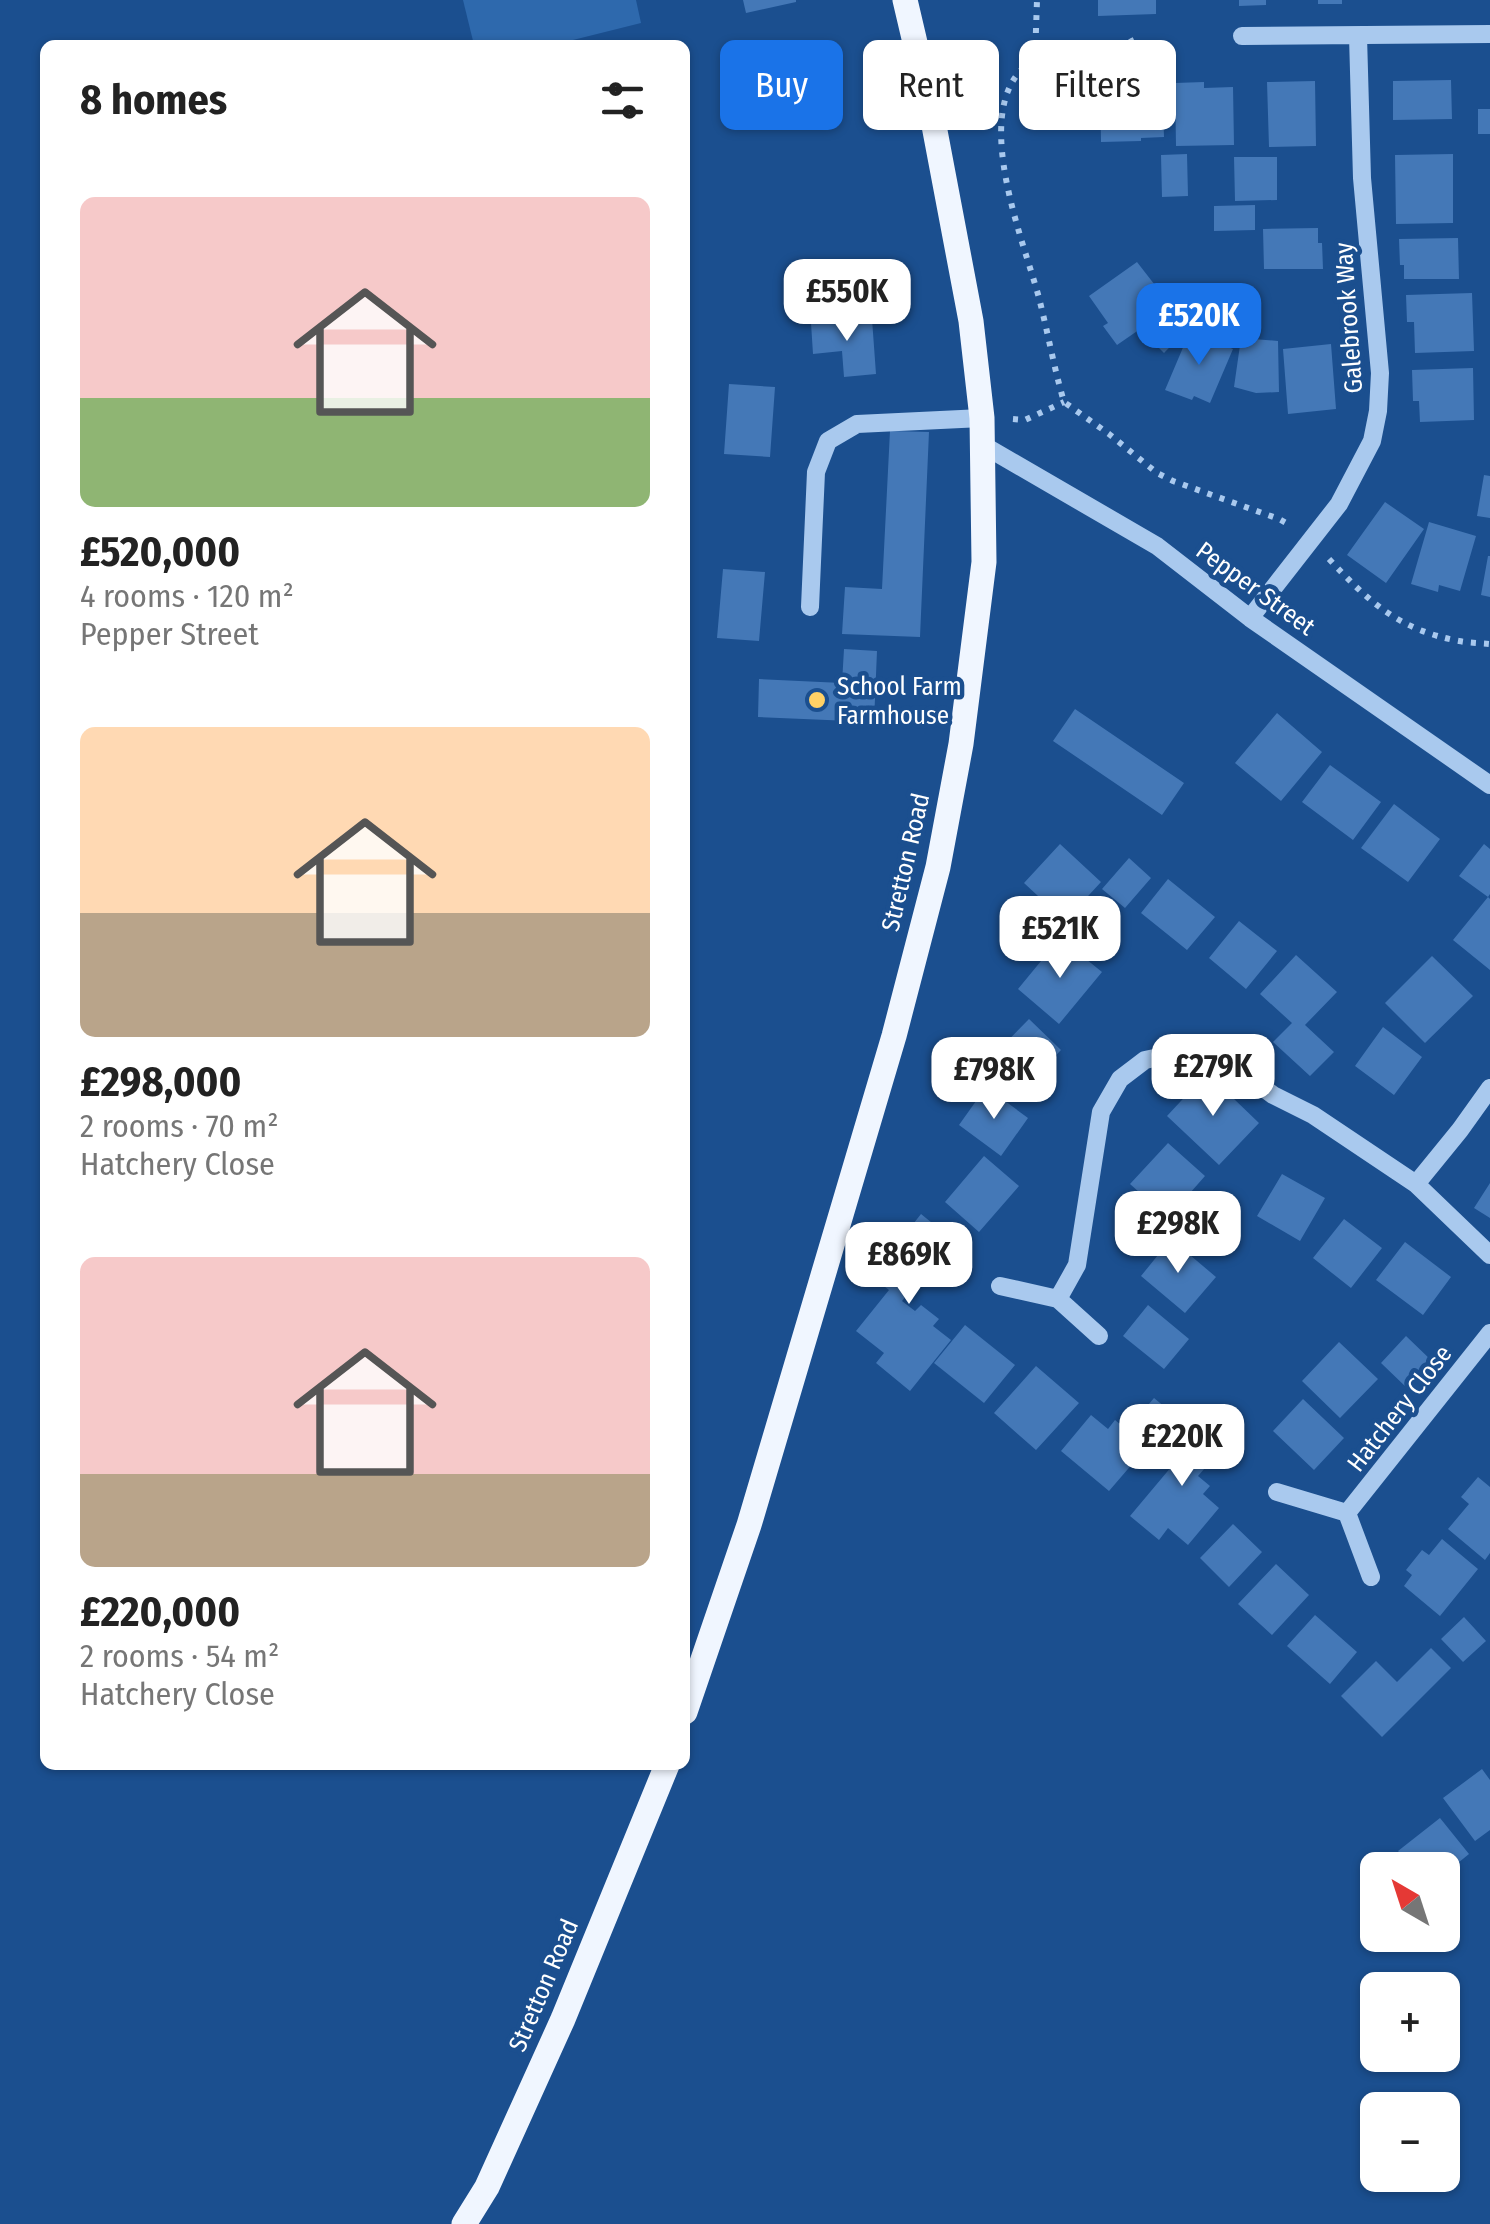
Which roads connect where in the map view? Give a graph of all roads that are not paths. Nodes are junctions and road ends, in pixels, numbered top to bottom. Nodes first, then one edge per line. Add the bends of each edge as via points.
1 (905, 0) edge
2 (1490, 34) edge
3 (1242, 36) dead end
4 (1358, 36) junction
5 (982, 418) junction
6 (983, 445) junction
7 (810, 606) dead end
8 (1250, 618) junction
9 (1490, 786) edge
10 (1490, 1088) edge
11 (1416, 1184) junction
12 (1490, 1255) edge
13 (1000, 1286) dead end
14 (1058, 1299) junction
15 (1490, 1332) edge
16 (1098, 1336) dead end
17 (1277, 1492) dead end
18 (1347, 1513) junction
19 (1371, 1577) dead end
20 (690, 1697) edge
21 (665, 1770) edge
22 (464, 2224) edge

1 - 5 main road, Stretton Road via 964,284
2 - 4 street
3 - 4 street
4 - 8 street, Galebrook Way via 1378,411 1372,441 1339,504
5 - 6 main road, Stretton Road
5 - 7 street via 858,424 828,441 816,472
6 - 8 street, Pepper Street via 1157,546
6 - 20 main road, Stretton Road via 984,562 938,868 825,1273
8 - 9 street, Pepper Street
10 - 11 street
11 - 12 street
11 - 14 street via 1234,1066 1186,1051 1145,1060 1120,1079 1101,1112 1077,1266
13 - 14 street
14 - 16 street
15 - 18 street, Hatchery Close
17 - 18 street
18 - 19 street
21 - 22 main road, Stretton Road via 555,2036

